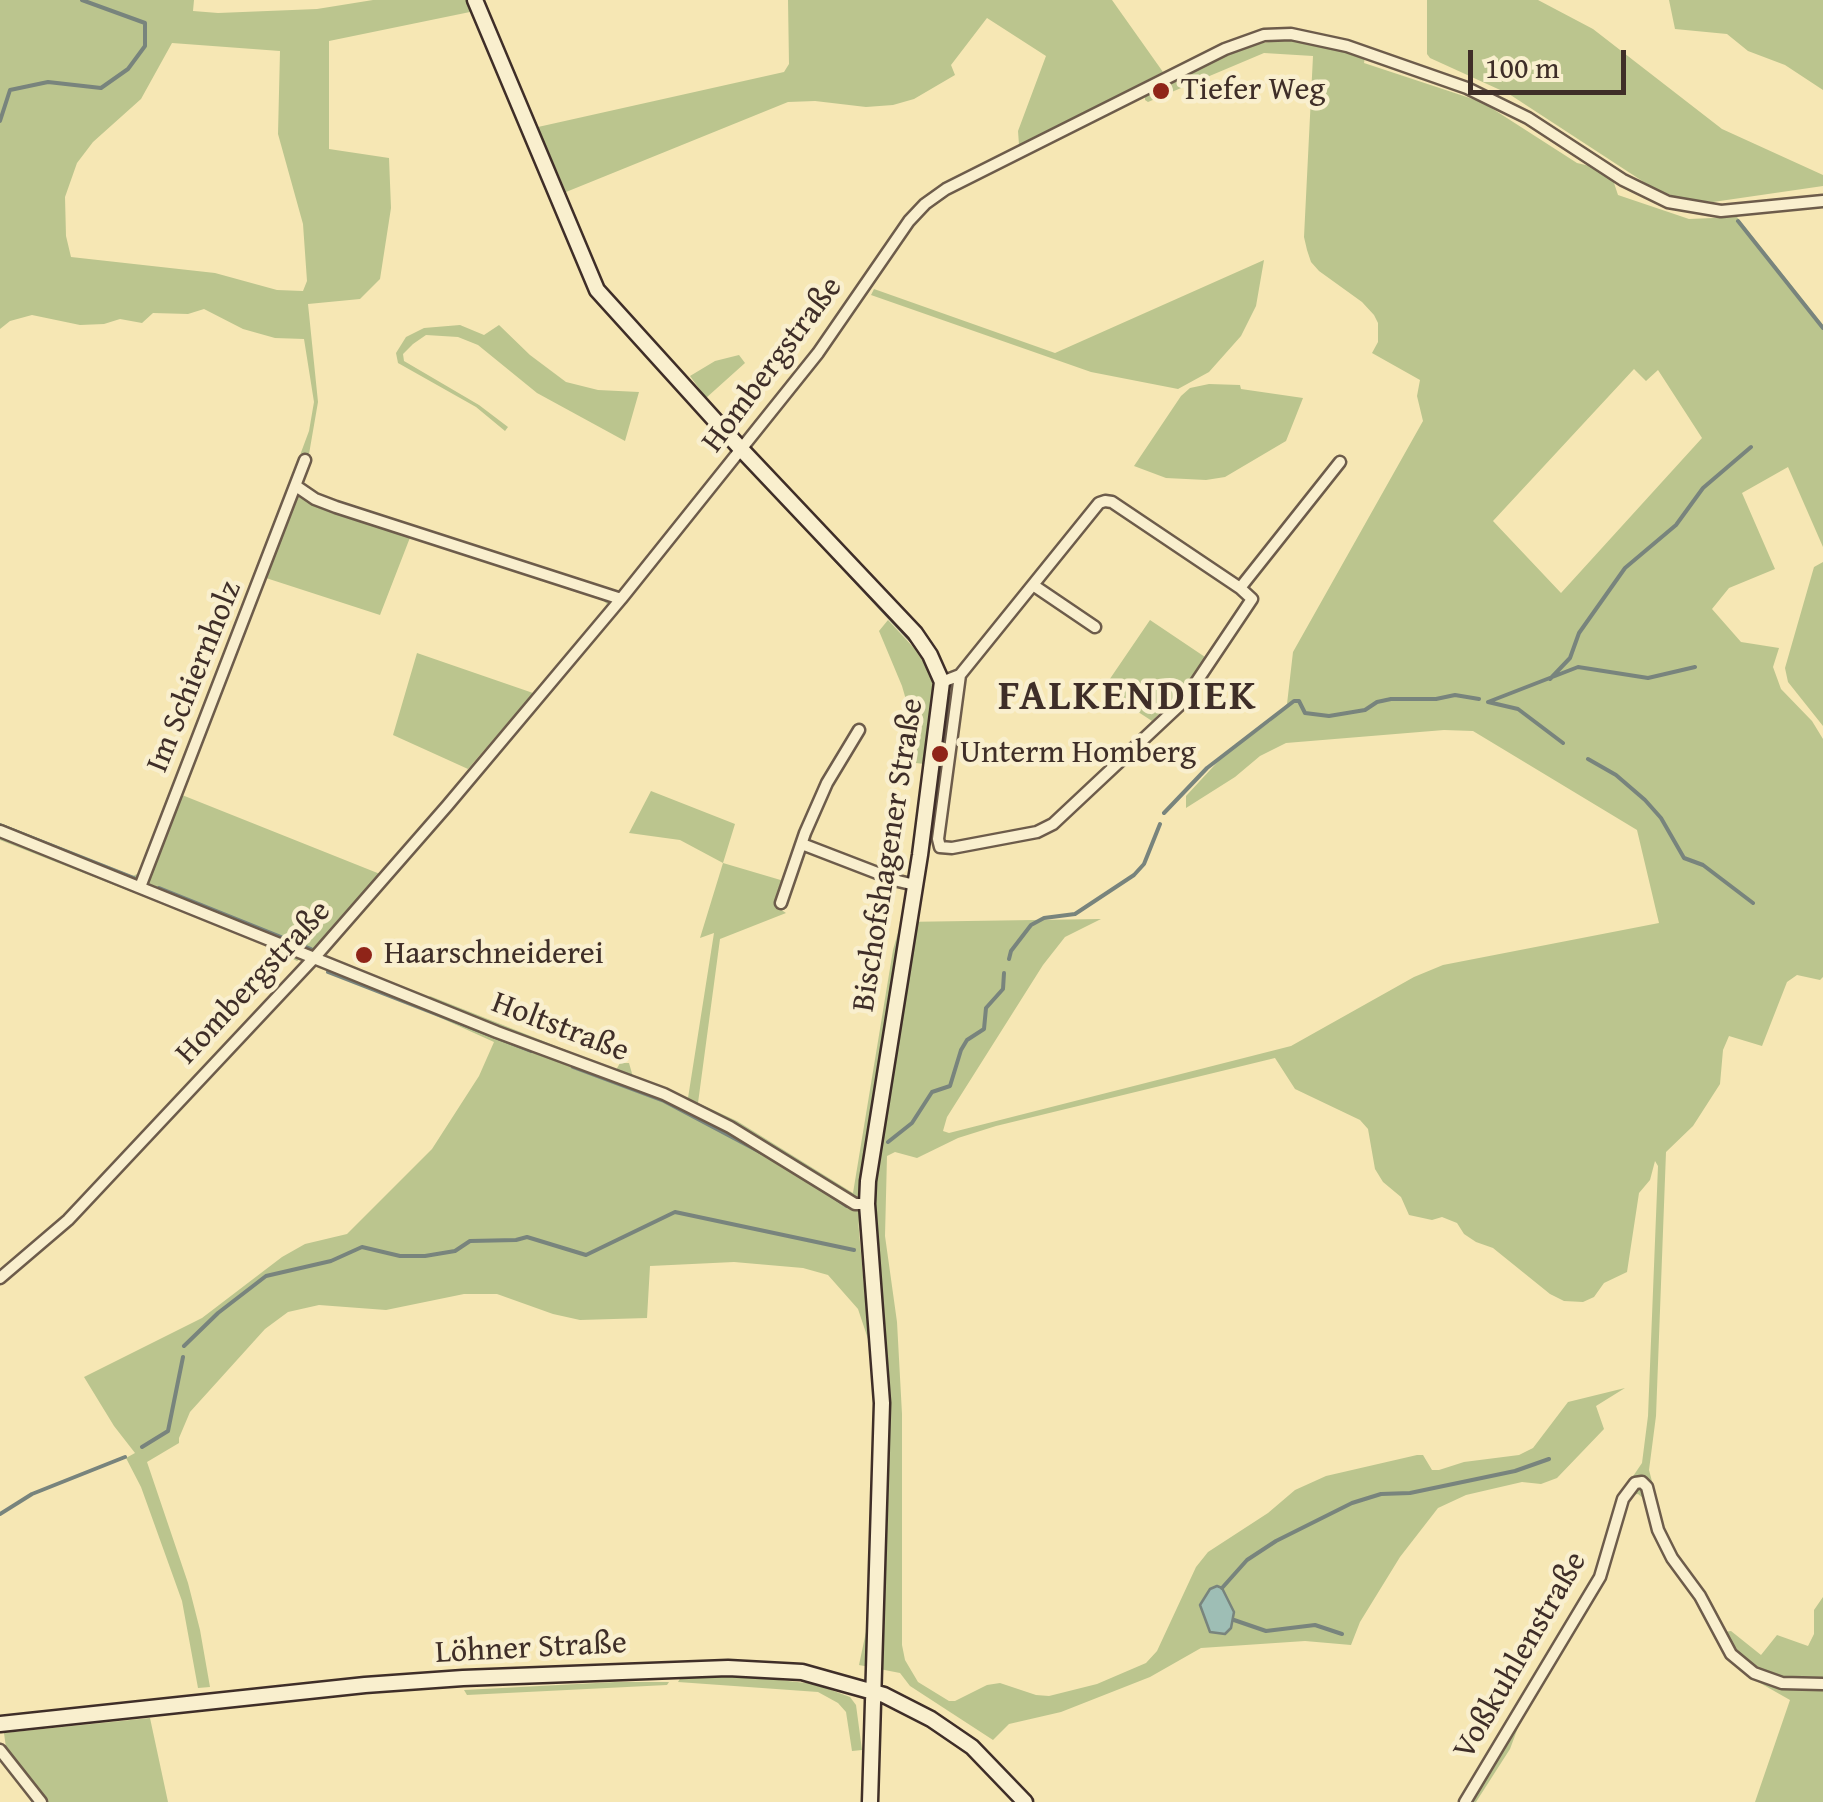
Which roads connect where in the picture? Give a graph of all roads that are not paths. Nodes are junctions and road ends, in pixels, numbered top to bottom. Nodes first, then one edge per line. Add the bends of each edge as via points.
1 (475, 0) edge
2 (1823, 201) edge
3 (741, 449) junction
4 (305, 460) dead end
5 (1340, 462) dead end
6 (296, 486) junction
7 (1033, 585) junction
8 (1240, 588) junction
9 (621, 598) junction
10 (1095, 626) dead end
11 (960, 675) junction
12 (942, 682) junction
13 (859, 730) dead end
14 (0, 832) edge
15 (802, 844) junction
16 (915, 885) junction
17 (140, 886) junction
18 (781, 904) dead end
19 (315, 957) junction
20 (867, 1204) junction
21 (0, 1278) edge
22 (1823, 1684) edge
23 (874, 1692) junction
24 (0, 1724) edge
25 (0, 1750) edge
26 (41, 1802) edge
27 (870, 1802) edge
28 (1024, 1802) edge
29 (1465, 1802) edge

1 - 3 street, Bischofshagener Straße via 598,290
2 - 3 street, Hombergstraße via 1684,208 1467,88 1319,38 1264,36 1159,81 925,204
3 - 9 street, Hombergstraße
3 - 12 street, Bischofshagener Straße via 915,633
4 - 6 street, Im Schiernholz
5 - 8 street
6 - 9 street via 336,507
6 - 17 street, Im Schiernholz
7 - 8 street via 1105,501
7 - 10 street
7 - 11 street
8 - 11 street via 1251,605 1192,690 1053,824 944,848 938,840
9 - 19 street, Hombergstraße
11 - 12 street
12 - 16 street, Bischofshagener Straße
13 - 15 street
14 - 17 street, Holtstraße
15 - 16 street
15 - 18 street
16 - 20 street, Bischofshagener Straße
17 - 19 street, Holtstraße
19 - 20 street, Holtstraße via 664,1094 855,1204
19 - 21 street, Hombergstraße via 68,1220
20 - 23 street, Bischofshagener Straße via 882,1404
22 - 29 street, Voßkuhlenstraße via 1782,1684 1730,1654 1658,1530 1647,1487 1635,1483 1623,1498 1600,1577
23 - 24 street, Löhner Straße via 802,1672 671,1670 365,1685
23 - 27 street, Bischofshagener Straße
23 - 28 street, Löhner Straße via 966,1742
25 - 26 street

